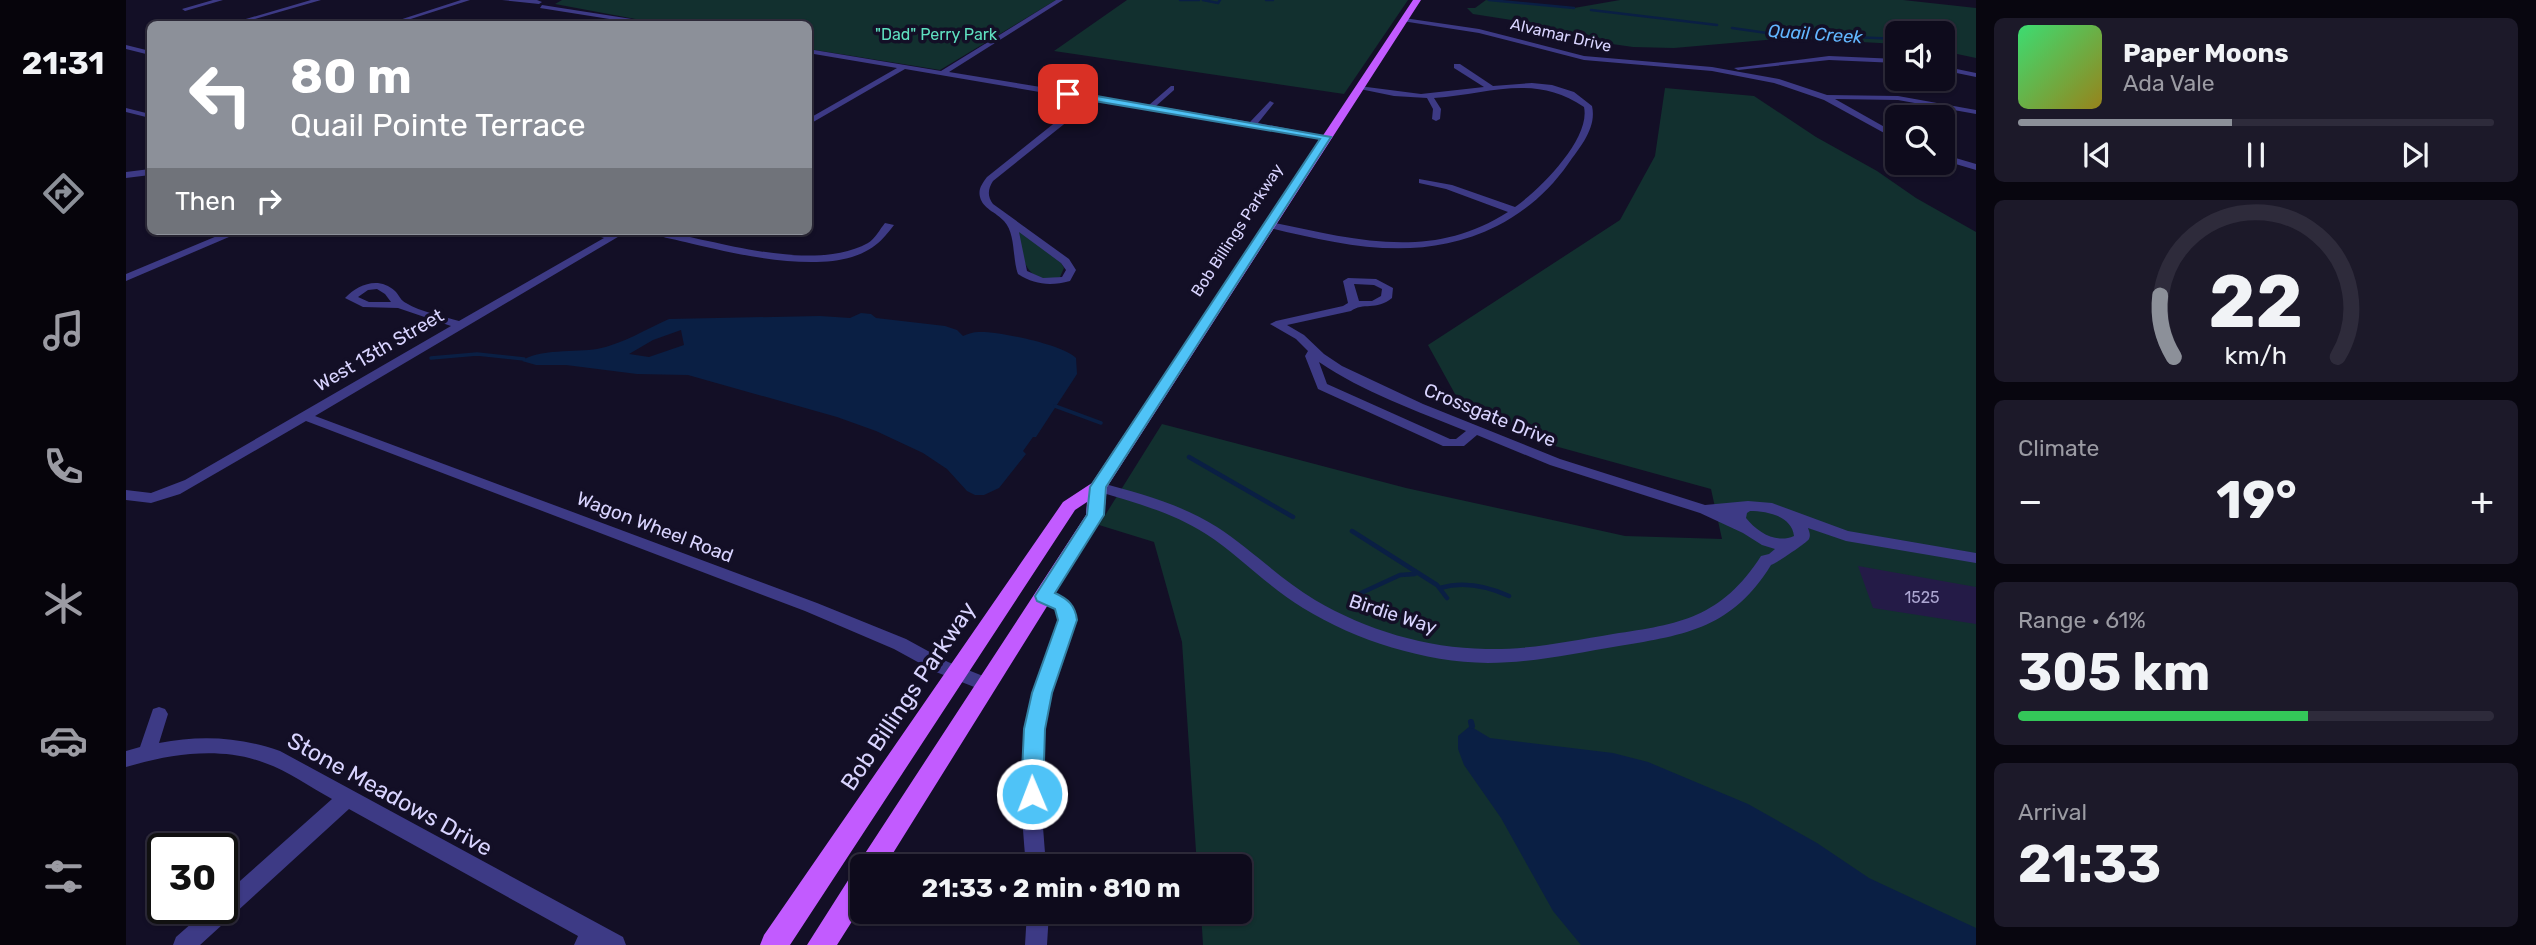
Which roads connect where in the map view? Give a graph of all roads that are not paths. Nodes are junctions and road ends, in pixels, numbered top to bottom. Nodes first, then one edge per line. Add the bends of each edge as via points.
1 (220, 0) edge
2 (318, 0) edge
3 (467, 0) edge
4 (504, 0) edge
5 (1060, 0) edge
6 (1417, 0) edge
7 (548, 3) edge
8 (185, 9) dead end
9 (415, 9) dead end
10 (429, 12) junction
11 (599, 16) junction
12 (1404, 20) junction
13 (242, 21) edge
14 (400, 21) edge
15 (584, 21) dead end
16 (631, 21) edge
17 (126, 47) edge
18 (147, 52) edge
19 (812, 52) edge
20 (1885, 60) edge
21 (1457, 66) dead end
22 (904, 67) junction
23 (1712, 69) junction
24 (1955, 71) edge
25 (943, 73) junction
26 (1076, 75) dead end
27 (1976, 75) edge
28 (1490, 87) junction
29 (1171, 88) dead end
30 (1359, 88) junction
31 (1054, 92) junction
32 (1430, 96) junction
33 (1087, 97) junction
34 (1828, 97) junction
35 (1270, 103) dead end
36 (1150, 108) junction
37 (126, 110) edge
38 (1976, 112) edge
39 (147, 115) edge
40 (1436, 119) dead end
41 (812, 121) edge
42 (1252, 125) junction
43 (1885, 130) edge
44 (1326, 137) junction
45 (1955, 161) edge
46 (1976, 167) edge
47 (147, 172) edge
48 (126, 175) edge
49 (1422, 181) dead end
50 (1516, 211) junction
51 (1010, 221) junction
52 (889, 225) dead end
53 (1270, 225) junction
54 (228, 235) edge
55 (615, 235) edge
56 (670, 235) edge
57 (126, 278) edge
58 (1354, 304) dead end
59 (399, 305) dead end
60 (461, 326) junction
61 (1314, 351) junction
62 (304, 416) junction
63 (1474, 431) junction
64 (1098, 487) junction
65 (126, 495) edge
66 (1748, 506) junction
67 (1705, 510) junction
68 (1783, 513) junction
69 (1750, 531) junction
70 (1846, 536) junction
71 (1793, 543) junction
72 (1976, 558) edge
73 (1766, 560) junction
74 (1044, 596) junction
75 (957, 673) junction
76 (987, 685) junction
77 (159, 714) dead end
78 (147, 753) junction
79 (126, 759) edge
80 (347, 798) junction
81 (879, 854) edge
82 (1035, 854) edge
83 (850, 900) edge
84 (1037, 924) edge
85 (589, 939) edge
86 (184, 945) edge
87 (615, 945) edge
88 (774, 945) edge
89 (821, 945) edge
90 (1036, 945) edge

1 - 8 street
2 - 13 street
3 - 10 street
4 - 7 street
4 - 7 street via 531,6
5 - 25 street
6 - 12 main road, Bob Billings Parkway
7 - 11 street
9 - 10 street
10 - 14 street
11 - 15 street
11 - 16 street
12 - 23 street, Alvamar Drive via 1479,31 1594,60
12 - 30 main road, Bob Billings Parkway
17 - 18 street
19 - 22 street
20 - 23 street, Alvamar Drive via 1829,58
21 - 28 street
22 - 25 street
22 - 41 street
23 - 34 street, Alvamar Drive
24 - 27 street
25 - 31 street
26 - 31 street
28 - 32 street
28 - 50 street via 1548,89 1573,97 1590,110 1585,130 1558,173
29 - 36 street
30 - 32 street
30 - 44 main road, Bob Billings Parkway
31 - 33 street
32 - 40 street
33 - 36 street
33 - 51 street via 984,188 985,199
34 - 38 street via 1898,98
34 - 43 street, Alvamar Drive
35 - 42 street
36 - 42 street
37 - 39 street
42 - 44 street
44 - 53 main road, Bob Billings Parkway
45 - 46 street
47 - 48 street
49 - 50 street
50 - 53 street via 1464,240 1427,247 1376,245
51 - 51 street via 1022,272 1048,282 1066,279 1071,270 1065,261
52 - 56 street via 883,237 869,246 815,258 739,252
53 - 64 main road, Bob Billings Parkway
54 - 57 street
55 - 60 street, West 13th Street
58 - 61 street, Crossgate Drive via 1338,312 1276,324
59 - 60 street
60 - 62 street, West 13th Street
61 - 63 street, Crossgate Drive via 1373,387
61 - 63 street via 1311,356 1322,386 1448,443 1460,443
62 - 65 street, West 13th Street via 190,483 153,499
62 - 75 street, Wagon Wheel Road via 811,607
63 - 67 street, Crossgate Drive via 1597,477
64 - 73 street, Birdie Way via 1163,507 1212,531 1326,614 1406,644 1448,652 1487,656 1536,653 1678,630 1732,604
64 - 74 main road, Bob Billings Parkway via 1095,515
64 - 75 main road, Bob Billings Parkway via 1069,506
66 - 67 street, Crossgate Drive
66 - 68 street, Crossgate Drive
66 - 69 street via 1739,515
67 - 69 street, Crossgate Drive
68 - 70 street
68 - 71 street via 1802,530 1802,538
69 - 71 street, Crossgate Drive via 1773,542
69 - 73 street
70 - 71 street
70 - 72 street
71 - 73 street, Birdie Way
74 - 76 main road, Bob Billings Parkway
74 - 82 street via 1061,604 1067,620 1035,729 1031,759
75 - 76 street, Wagon Wheel Road
75 - 88 main road, Bob Billings Parkway
76 - 81 main road, Bob Billings Parkway
77 - 78 street
78 - 79 street, Stone Meadows Drive
78 - 80 street, Stone Meadows Drive via 216,744 254,750
80 - 85 street, Stone Meadows Drive
80 - 86 street
83 - 89 main road
84 - 90 street
85 - 87 street, Stone Meadows Drive

